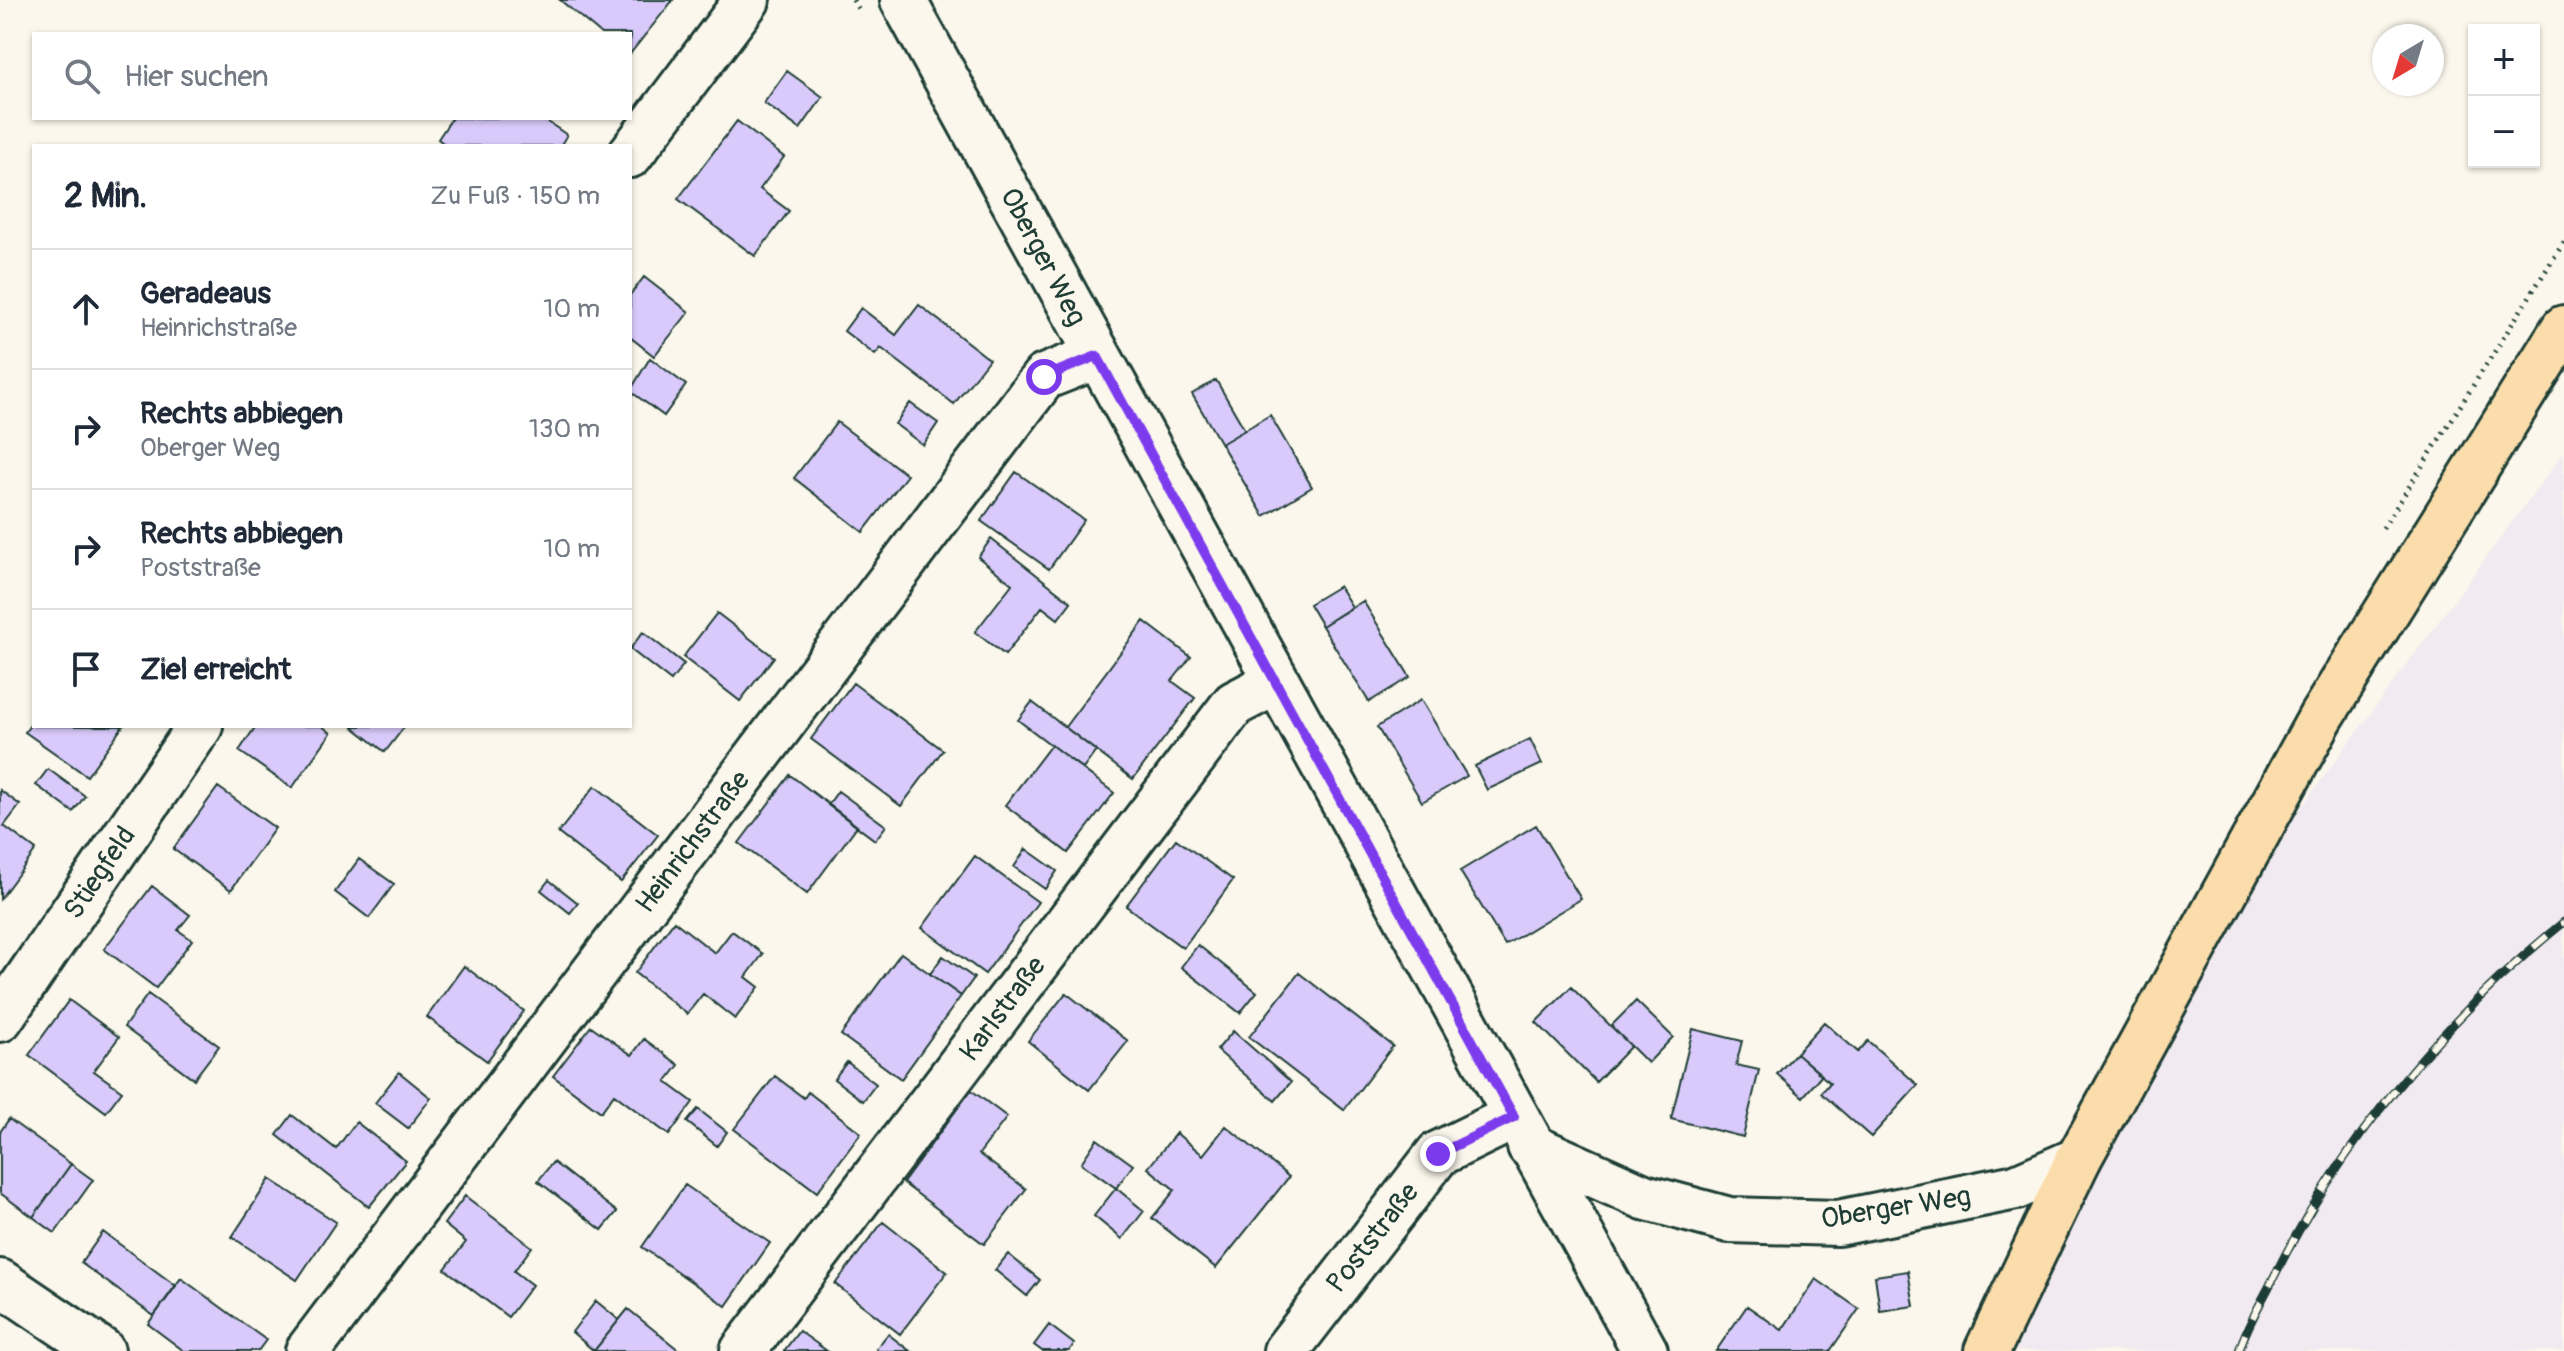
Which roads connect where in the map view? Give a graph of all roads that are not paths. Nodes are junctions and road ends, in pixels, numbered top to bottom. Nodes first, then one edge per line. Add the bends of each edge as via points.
1 (747, 0) edge
2 (903, 0) edge
3 (632, 152) edge
4 (2564, 328) edge
5 (1097, 356) junction
6 (1276, 682) junction
7 (199, 728) edge
8 (0, 1019) edge
9 (1522, 1131) junction
10 (2078, 1160) junction
11 (0, 1282) edge
12 (102, 1351) edge
13 (308, 1351) edge
14 (743, 1351) edge
15 (1286, 1351) edge
16 (1645, 1351) edge
17 (1987, 1351) edge

1 - 3 street
2 - 5 street, Oberger Weg
4 - 10 main road via 2321,717
5 - 6 street, Oberger Weg
5 - 13 street, Heinrichstraße via 1044,377
6 - 9 street, Oberger Weg
6 - 14 street, Karlstraße via 1234,704
7 - 8 street, Stiegfeld
9 - 10 street, Oberger Weg via 1644,1197 1729,1220 1838,1223 2016,1187
9 - 15 street, Poststraße via 1438,1154
9 - 16 street, Oberger Weg
10 - 17 main road
11 - 12 street

